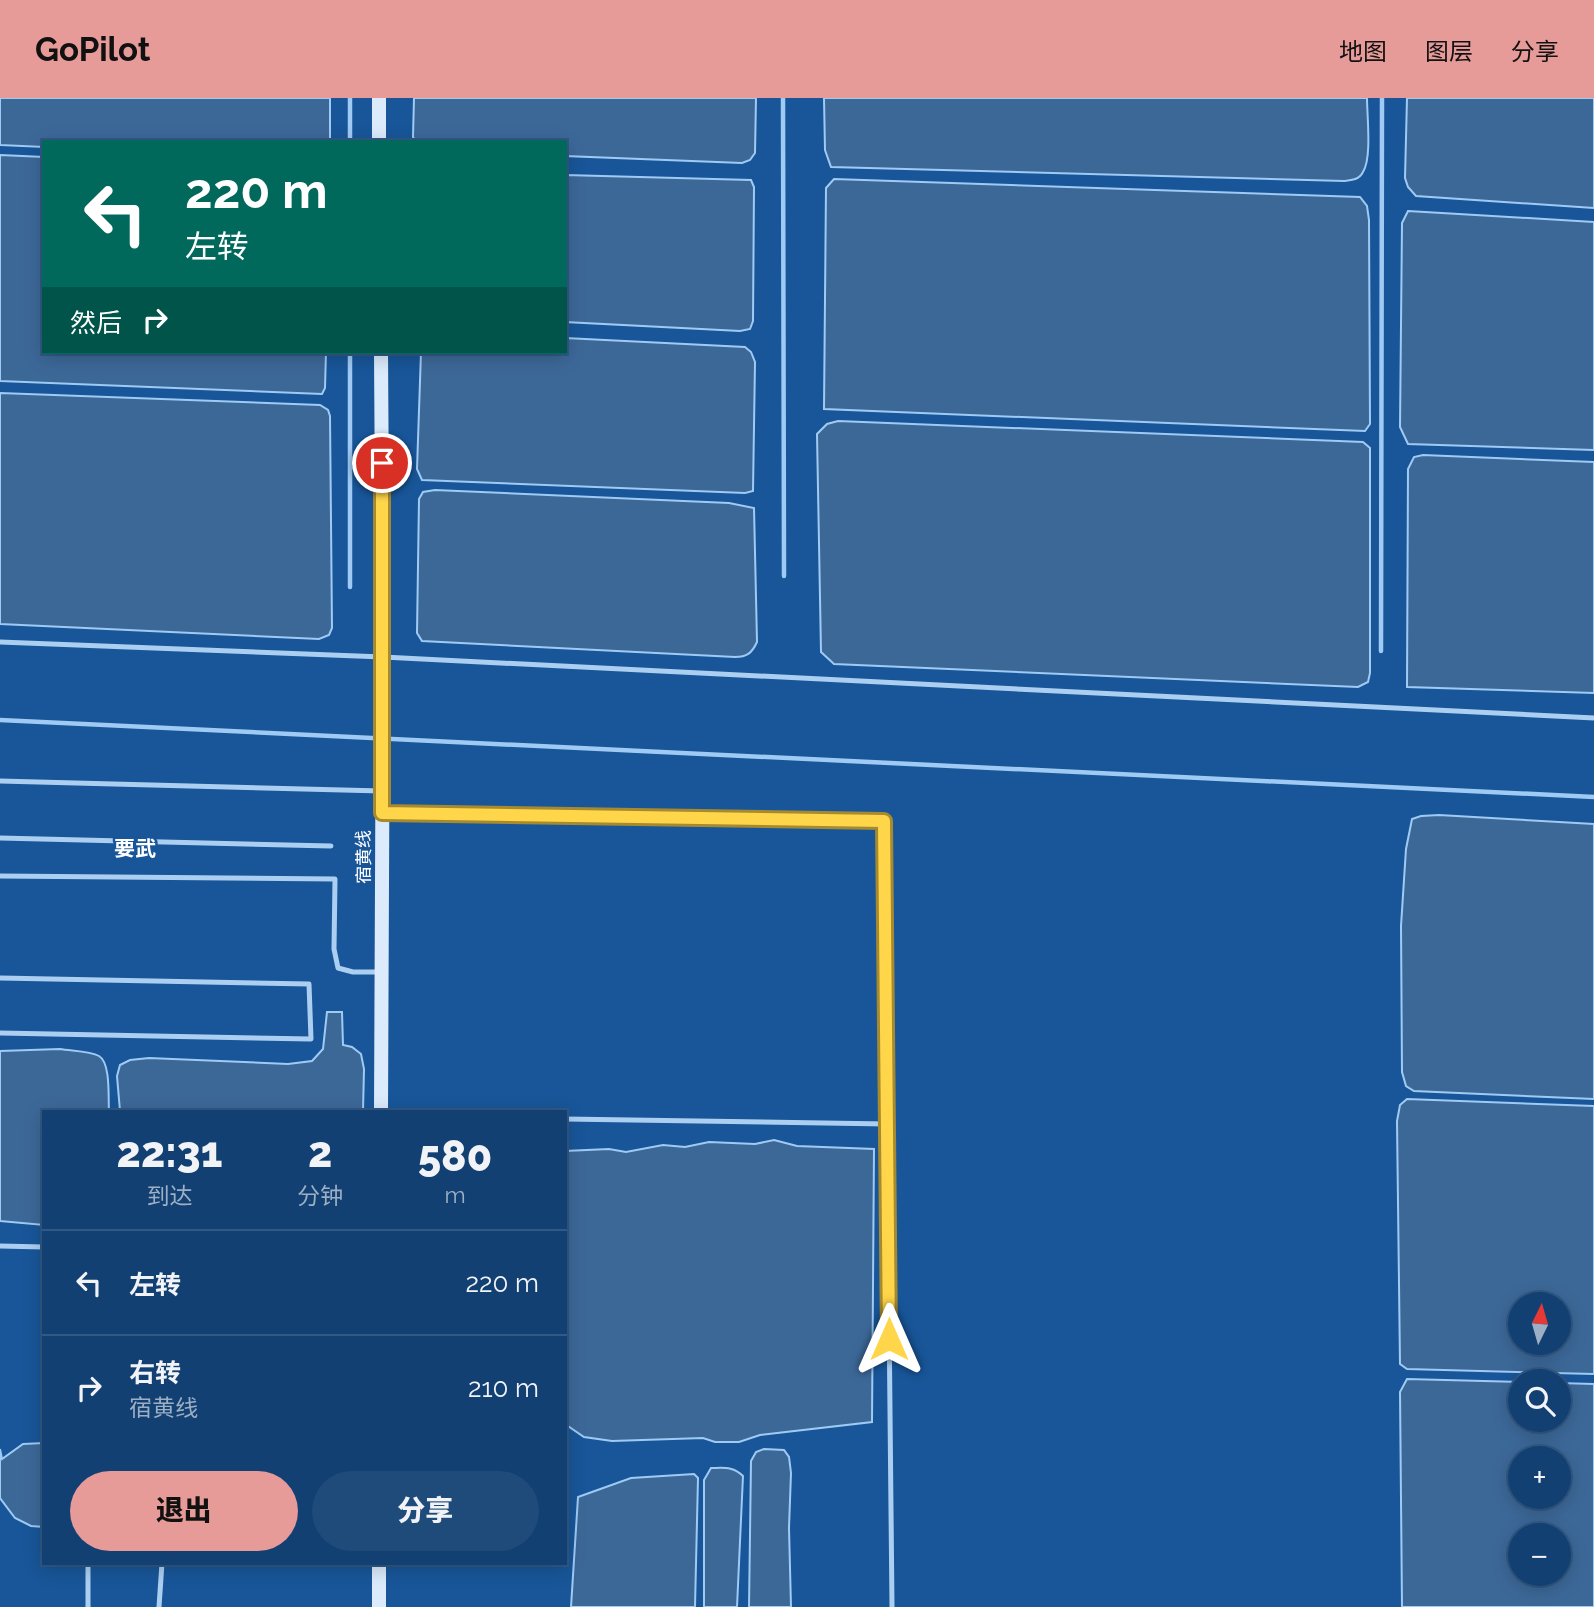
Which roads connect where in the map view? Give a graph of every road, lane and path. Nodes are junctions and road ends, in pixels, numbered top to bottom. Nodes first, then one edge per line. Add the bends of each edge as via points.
1 (379, 98) edge
2 (379, 140) edge
3 (381, 354) edge
4 (0, 642) edge
5 (383, 657) junction
6 (1594, 718) edge
7 (0, 781) edge
8 (382, 791) junction
9 (382, 813) junction
10 (0, 838) edge
11 (331, 846) dead end
12 (0, 876) edge
13 (382, 972) junction
14 (0, 978) edge
15 (0, 1033) edge
16 (381, 1110) edge
17 (567, 1119) edge
18 (887, 1124) junction
19 (0, 1246) edge
20 (42, 1247) edge
21 (88, 1565) edge
22 (162, 1565) edge
23 (379, 1565) edge
24 (88, 1607) edge
25 (159, 1607) edge
26 (379, 1607) edge
27 (892, 1607) edge

1 - 2 main road
3 - 5 main road, 宿黄线
4 - 5 lane
5 - 6 lane
5 - 8 main road, 宿黄线
7 - 8 lane
8 - 9 main road, 宿黄线
9 - 13 main road, 宿黄线
9 - 18 lane via 884,821
10 - 11 lane
12 - 13 lane via 335,879 338,968
13 - 16 main road, 宿黄线
14 - 15 lane via 309,984 311,1039
17 - 18 lane
18 - 27 lane
19 - 20 lane
21 - 24 lane
22 - 25 lane
23 - 26 main road

